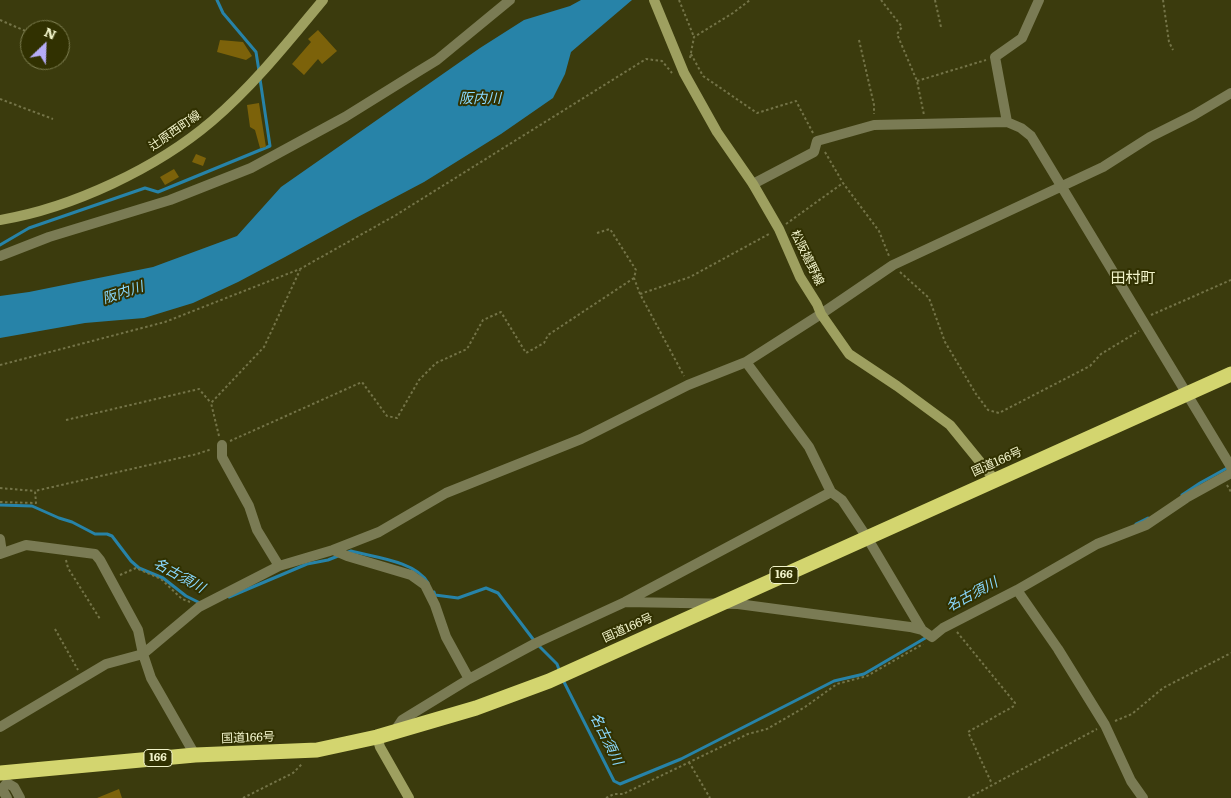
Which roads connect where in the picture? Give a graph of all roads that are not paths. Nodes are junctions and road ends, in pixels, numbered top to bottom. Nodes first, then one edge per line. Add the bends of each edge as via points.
1 (323, 0) edge
2 (510, 0) edge
3 (654, 0) edge
4 (1040, 0) edge
5 (1231, 93) edge
6 (1007, 122) junction
7 (752, 184) junction
8 (1061, 186) junction
9 (0, 220) edge
10 (0, 256) edge
11 (821, 314) junction
12 (746, 362) junction
13 (1231, 374) edge
14 (1188, 394) junction
15 (222, 445) road end
16 (1230, 468) edge
17 (994, 479) junction
18 (831, 492) junction
19 (0, 539) edge
20 (868, 539) junction
21 (334, 550) junction
22 (1, 554) edge
23 (279, 566) junction
24 (1017, 590) junction
25 (625, 602) junction
26 (720, 602) junction
27 (927, 633) junction
28 (143, 654) junction
29 (469, 678) junction
30 (0, 727) edge
31 (394, 732) junction
32 (377, 737) junction
33 (195, 754) junction
34 (2, 776) edge
35 (6, 798) edge
36 (20, 798) edge
37 (409, 798) edge
38 (1142, 798) edge

1 - 9 main road, 辻原西町線 via 254,81 212,121 185,141 115,182 71,200
2 - 10 street via 437,60 344,117 251,168 170,200
3 - 7 main road, 松阪嬉野線 via 684,73 717,132
4 - 6 street via 1022,38 995,57
5 - 8 street via 1103,167
6 - 7 street via 874,125 817,141 814,152
6 - 8 street via 1031,136
7 - 11 main road, 松阪嬉野線 via 779,229
8 - 11 street via 893,266
8 - 14 street
11 - 12 street
11 - 17 main road, 松阪嬉野線 via 849,354 950,426
12 - 18 street via 809,447
12 - 21 street via 688,384 581,439 446,493 379,532
13 - 14 highway, 国道166号 / 166
14 - 16 street
14 - 17 highway, 国道166号 / 166
15 - 23 street via 222,457 249,506 257,530
16 - 24 street via 1146,525 1097,544
17 - 20 highway, 国道166号 / 166
18 - 20 street via 842,500
18 - 25 street
19 - 22 street
20 - 26 highway, 国道166号 / 166
20 - 27 street
21 - 23 street
21 - 29 street via 411,574 425,585 446,637
22 - 28 street via 26,546 95,554 138,630
23 - 28 street via 202,605
24 - 27 street
24 - 38 street via 1105,725
25 - 26 street
25 - 29 street via 536,642
26 - 27 street
26 - 31 highway, 国道166号 / 166 via 549,681 476,708
28 - 30 street via 106,664
28 - 33 street via 151,678
29 - 31 street via 402,720
31 - 32 highway, 国道166号 / 166
32 - 33 highway, 国道166号 / 166 via 317,750
32 - 37 main road
33 - 34 highway, 国道166号 / 166
34 - 35 street
34 - 36 street

